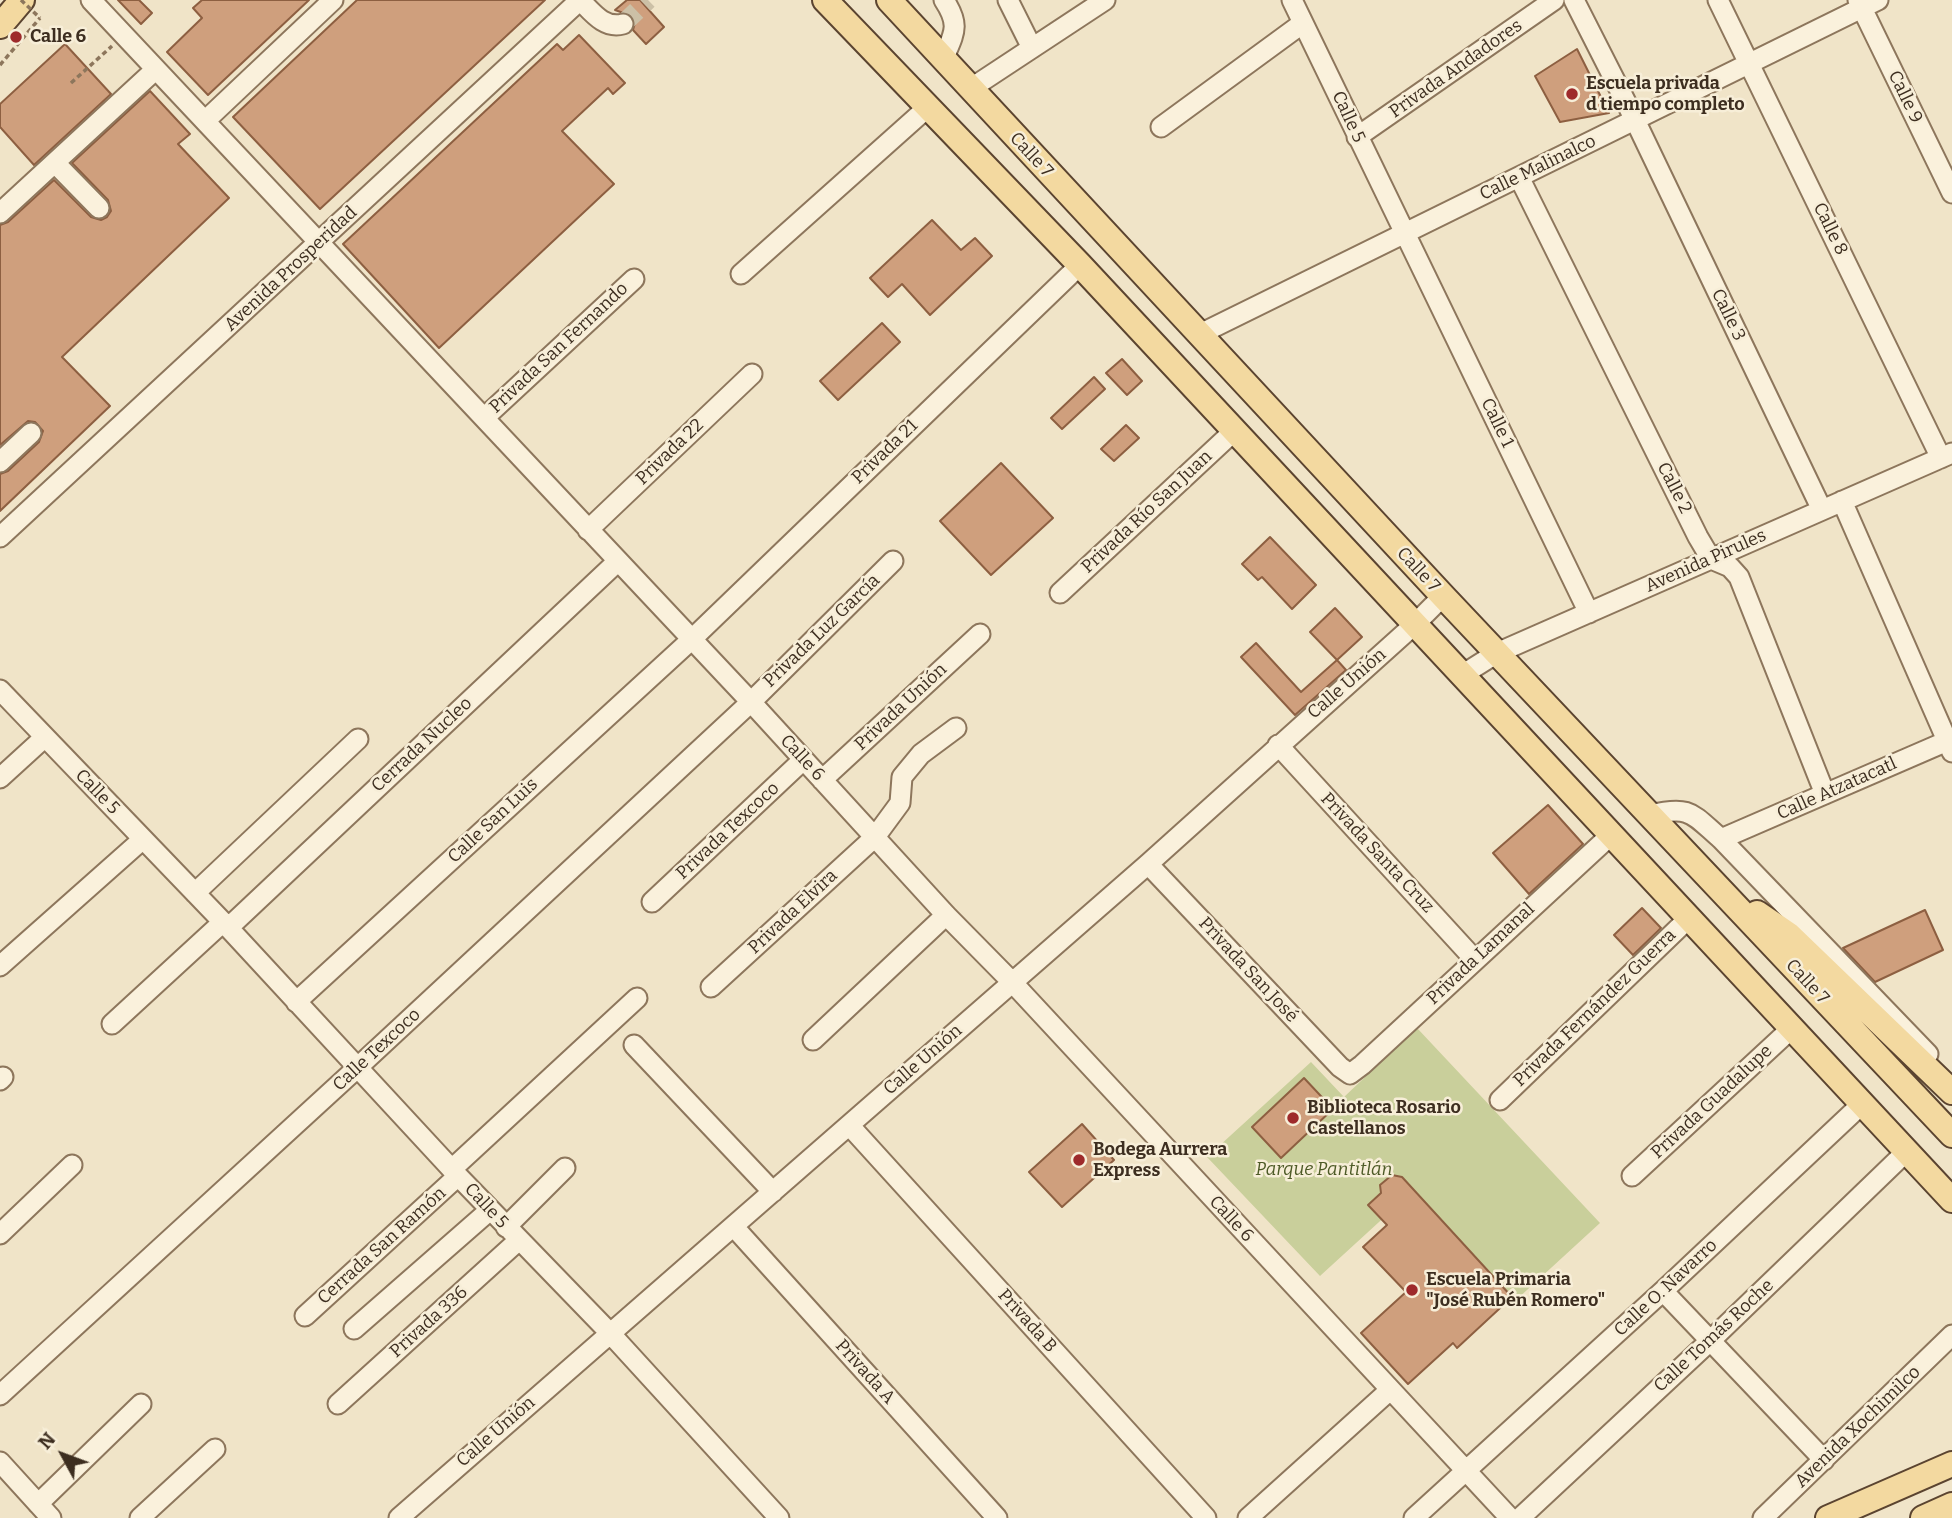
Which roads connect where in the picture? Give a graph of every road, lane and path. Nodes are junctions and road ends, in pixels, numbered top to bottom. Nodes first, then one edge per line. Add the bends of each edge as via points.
1 (22, 0) edge
2 (91, 0) edge
3 (333, 0) edge
4 (580, 0) edge
5 (888, 0) edge
6 (944, 0) edge
7 (1008, 0) edge
8 (1105, 0) edge
9 (1292, 0) edge
10 (1554, 0) edge
11 (1574, 0) edge
12 (1718, 0) edge
13 (829, 3) edge
14 (1866, 3) edge
15 (1303, 23) junction
16 (623, 24) dead end
17 (0, 26) edge
18 (124, 35) junction
19 (1032, 48) junction
20 (943, 60) junction
21 (1750, 64) junction
22 (0, 65) edge
23 (155, 70) junction
24 (71, 83) dead end
25 (970, 89) junction
26 (927, 108) junction
27 (1634, 120) junction
28 (205, 121) junction
29 (1161, 127) dead end
30 (1357, 137) junction
31 (55, 163) junction
32 (1519, 177) junction
33 (1952, 193) edge
34 (99, 208) dead end
35 (0, 213) edge
36 (1405, 234) junction
37 (319, 243) junction
38 (1080, 265) junction
39 (741, 274) dead end
40 (634, 279) dead end
41 (1198, 335) junction
42 (752, 373) dead end
43 (484, 418) junction
44 (1233, 432) junction
45 (31, 433) dead end
46 (1947, 455) edge
47 (0, 462) edge
48 (1842, 501) junction
49 (1822, 510) junction
50 (588, 530) junction
51 (0, 537) edge
52 (1711, 559) junction
53 (893, 561) dead end
54 (617, 562) junction
55 (1060, 593) dead end
56 (1443, 597) junction
57 (1589, 613) junction
58 (1415, 624) junction
59 (980, 634) dead end
60 (691, 640) junction
61 (1497, 653) junction
62 (1462, 675) junction
63 (0, 690) edge
64 (751, 702) junction
65 (956, 727) dead end
66 (45, 737) junction
67 (358, 739) dead end
68 (1950, 744) edge
69 (1278, 745) junction
70 (803, 760) junction
71 (0, 778) edge
72 (822, 780) junction
73 (1825, 794) junction
74 (1650, 814) junction
75 (1612, 834) junction
76 (875, 837) junction
77 (143, 839) junction
78 (1721, 839) junction
79 (1148, 864) junction
80 (1723, 892) junction
81 (195, 893) junction
82 (652, 901) dead end
83 (946, 915) junction
84 (1689, 917) junction
85 (225, 925) junction
86 (1475, 960) junction
87 (0, 966) edge
88 (1012, 982) junction
89 (712, 987) dead end
90 (637, 998) dead end
91 (296, 1002) junction
92 (112, 1024) dead end
93 (1792, 1028) junction
94 (813, 1040) dead end
95 (634, 1045) dead end
96 (357, 1068) junction
97 (1349, 1074) joint
98 (1952, 1078) edge
99 (1952, 1092) edge
100 (1500, 1100) dead end
101 (1863, 1103) junction
102 (849, 1125) junction
103 (1952, 1135) edge
104 (1907, 1152) junction
105 (72, 1165) dead end
106 (565, 1168) dead end
107 (455, 1173) junction
108 (1632, 1176) dead end
109 (773, 1192) junction
110 (1952, 1200) edge
111 (490, 1210) junction
112 (734, 1227) junction
113 (513, 1233) junction
114 (0, 1234) edge
115 (1663, 1291) junction
116 (305, 1317) dead end
117 (354, 1329) dead end
118 (609, 1332) junction
119 (1952, 1335) edge
120 (1711, 1340) junction
121 (1390, 1390) junction
122 (0, 1395) edge
123 (141, 1404) dead end
124 (338, 1404) dead end
125 (215, 1449) dead end
126 (1824, 1460) junction
127 (0, 1462) edge
128 (1952, 1464) edge
129 (1467, 1470) junction
130 (1952, 1473) edge
131 (1952, 1505) edge
132 (44, 1511) edge
133 (412, 1514) edge
134 (140, 1518) edge
135 (779, 1518) edge
136 (997, 1518) edge
137 (1206, 1518) edge
138 (1248, 1518) edge
139 (1414, 1518) edge
140 (1510, 1518) edge
141 (1520, 1518) edge
142 (1763, 1518) edge
143 (1828, 1518) edge
144 (1848, 1518) edge
145 (1923, 1518) edge

1 - 17 main road
1 - 22 path, bridge via 40,18
2 - 18 street, Calle 6
3 - 28 street
4 - 16 street via 608,24
4 - 37 street, Avenida Prosperidad
5 - 20 main road, Calle 7
6 - 20 street via 956,28
7 - 19 street
8 - 19 street
9 - 15 street, Calle 5
10 - 30 street, Privada Andadores
11 - 27 street
12 - 21 street, Calle 8
13 - 26 main road
14 - 21 street, Calle Malinalco
14 - 33 street, Calle 9
15 - 29 street
15 - 30 street, Calle 5
18 - 23 street, Calle 6
18 - 24 path
19 - 25 street
20 - 25 main road, Calle 7
21 - 27 street, Calle Malinalco
21 - 46 street, Calle 8
23 - 28 street, Calle 6
23 - 31 street
25 - 41 main road, Calle 7
26 - 38 main road
26 - 39 street
27 - 32 street, Calle Malinalco
27 - 49 street, Calle 3
28 - 37 street, Calle 6
30 - 36 street, Calle 5
31 - 34 street
31 - 35 street
32 - 36 street, Calle Malinalco
32 - 52 street, Calle 2
36 - 41 street, Calle Malinalco
36 - 57 street, Calle 1
37 - 43 street, Calle 6
37 - 51 street, Avenida Prosperidad
38 - 44 main road
38 - 60 street, Privada 21
40 - 43 street, Privada San Fernando
41 - 56 main road, Calle 7
42 - 50 street, Privada 22
43 - 50 street, Calle 6
44 - 55 street, Privada Río San Juan
44 - 58 main road
45 - 47 street
46 - 48 street, Avenida Pirules
48 - 49 street, Avenida Pirules
48 - 68 street
49 - 52 street, Avenida Pirules
50 - 54 street, Calle 6
52 - 57 street, Avenida Pirules
52 - 73 street, Calle 2 via 1730,567 1739,577
53 - 64 street, Privada Luz García
54 - 60 street, Calle 6
54 - 85 street, Cerrada Nucleo
56 - 58 street, Calle Unión
56 - 61 main road, Calle 7
57 - 61 street, Avenida Pirules
58 - 62 main road
58 - 69 street, Calle Unión
59 - 72 street, Privada Unión
60 - 64 street, Calle 6
60 - 91 street, Calle San Luis
61 - 62 street, Avenida Pirules
61 - 74 main road, Calle 7
62 - 75 main road
63 - 66 street, Calle 5
64 - 70 street, Calle 6
64 - 96 street, Calle Texcoco
65 - 76 street, Privada Elvira via 921,754 902,777 900,803
66 - 71 street
66 - 77 street, Calle 5
67 - 81 street
68 - 73 street, Calle Atzatacatl
69 - 79 street, Calle Unión
69 - 86 street, Privada Santa Cruz
70 - 72 street, Calle 6
70 - 82 street, Privada Texcoco
72 - 76 street, Calle 6
73 - 78 street, Calle Atzatacatl
74 - 78 street via 1672,809 1691,813
74 - 80 main road, Calle 7
75 - 84 main road
75 - 86 street, Privada Lamanal
76 - 83 street, Calle 6
76 - 89 street, Privada Elvira
77 - 81 street, Calle 5
77 - 87 street
78 - 98 street
79 - 88 street, Calle Unión
79 - 97 street, Privada San José
80 - 99 main road via 1789,935
80 - 103 main road, Calle 7
81 - 85 street, Calle 5
83 - 88 street, Calle 6
83 - 94 street
84 - 93 main road
84 - 100 street, Privada Fernández Guerra
85 - 91 street, Calle 5
85 - 92 street, Cerrada Nucleo
86 - 97 street, Privada Lamanal
88 - 102 street, Calle Unión
88 - 121 street, Calle 6
90 - 107 street, Cerrada San Ramón
91 - 96 street, Calle 5
93 - 101 main road
93 - 108 street, Privada Guadalupe
95 - 109 street
96 - 107 street, Calle 5
96 - 122 street, Calle Texcoco
101 - 104 main road
101 - 115 street, Calle O. Navarro
102 - 109 street, Calle Unión
102 - 137 street, Privada B
104 - 110 main road
104 - 120 street, Calle Tomás Roche
105 - 114 street
106 - 113 street, Privada 336
107 - 111 street, Calle 5
107 - 116 street, Cerrada San Ramón
109 - 112 street, Calle Unión
111 - 113 street, Calle 5
111 - 117 street
112 - 118 street, Calle Unión
112 - 136 street, Privada A
113 - 118 street, Calle 5
113 - 124 street, Privada 336
115 - 120 street
115 - 129 street, Calle O. Navarro
118 - 133 street, Calle Unión
118 - 135 street, Calle 5
119 - 126 street, Avenida Xochimilco
120 - 126 street
120 - 141 street, Calle Tomás Roche
121 - 129 street, Calle 6
121 - 138 street
123 - 132 street
125 - 134 street
126 - 142 street, Avenida Xochimilco
127 - 132 street
128 - 143 main road
129 - 139 street, Calle O. Navarro
129 - 140 street, Calle 6
130 - 144 main road
131 - 145 main road

